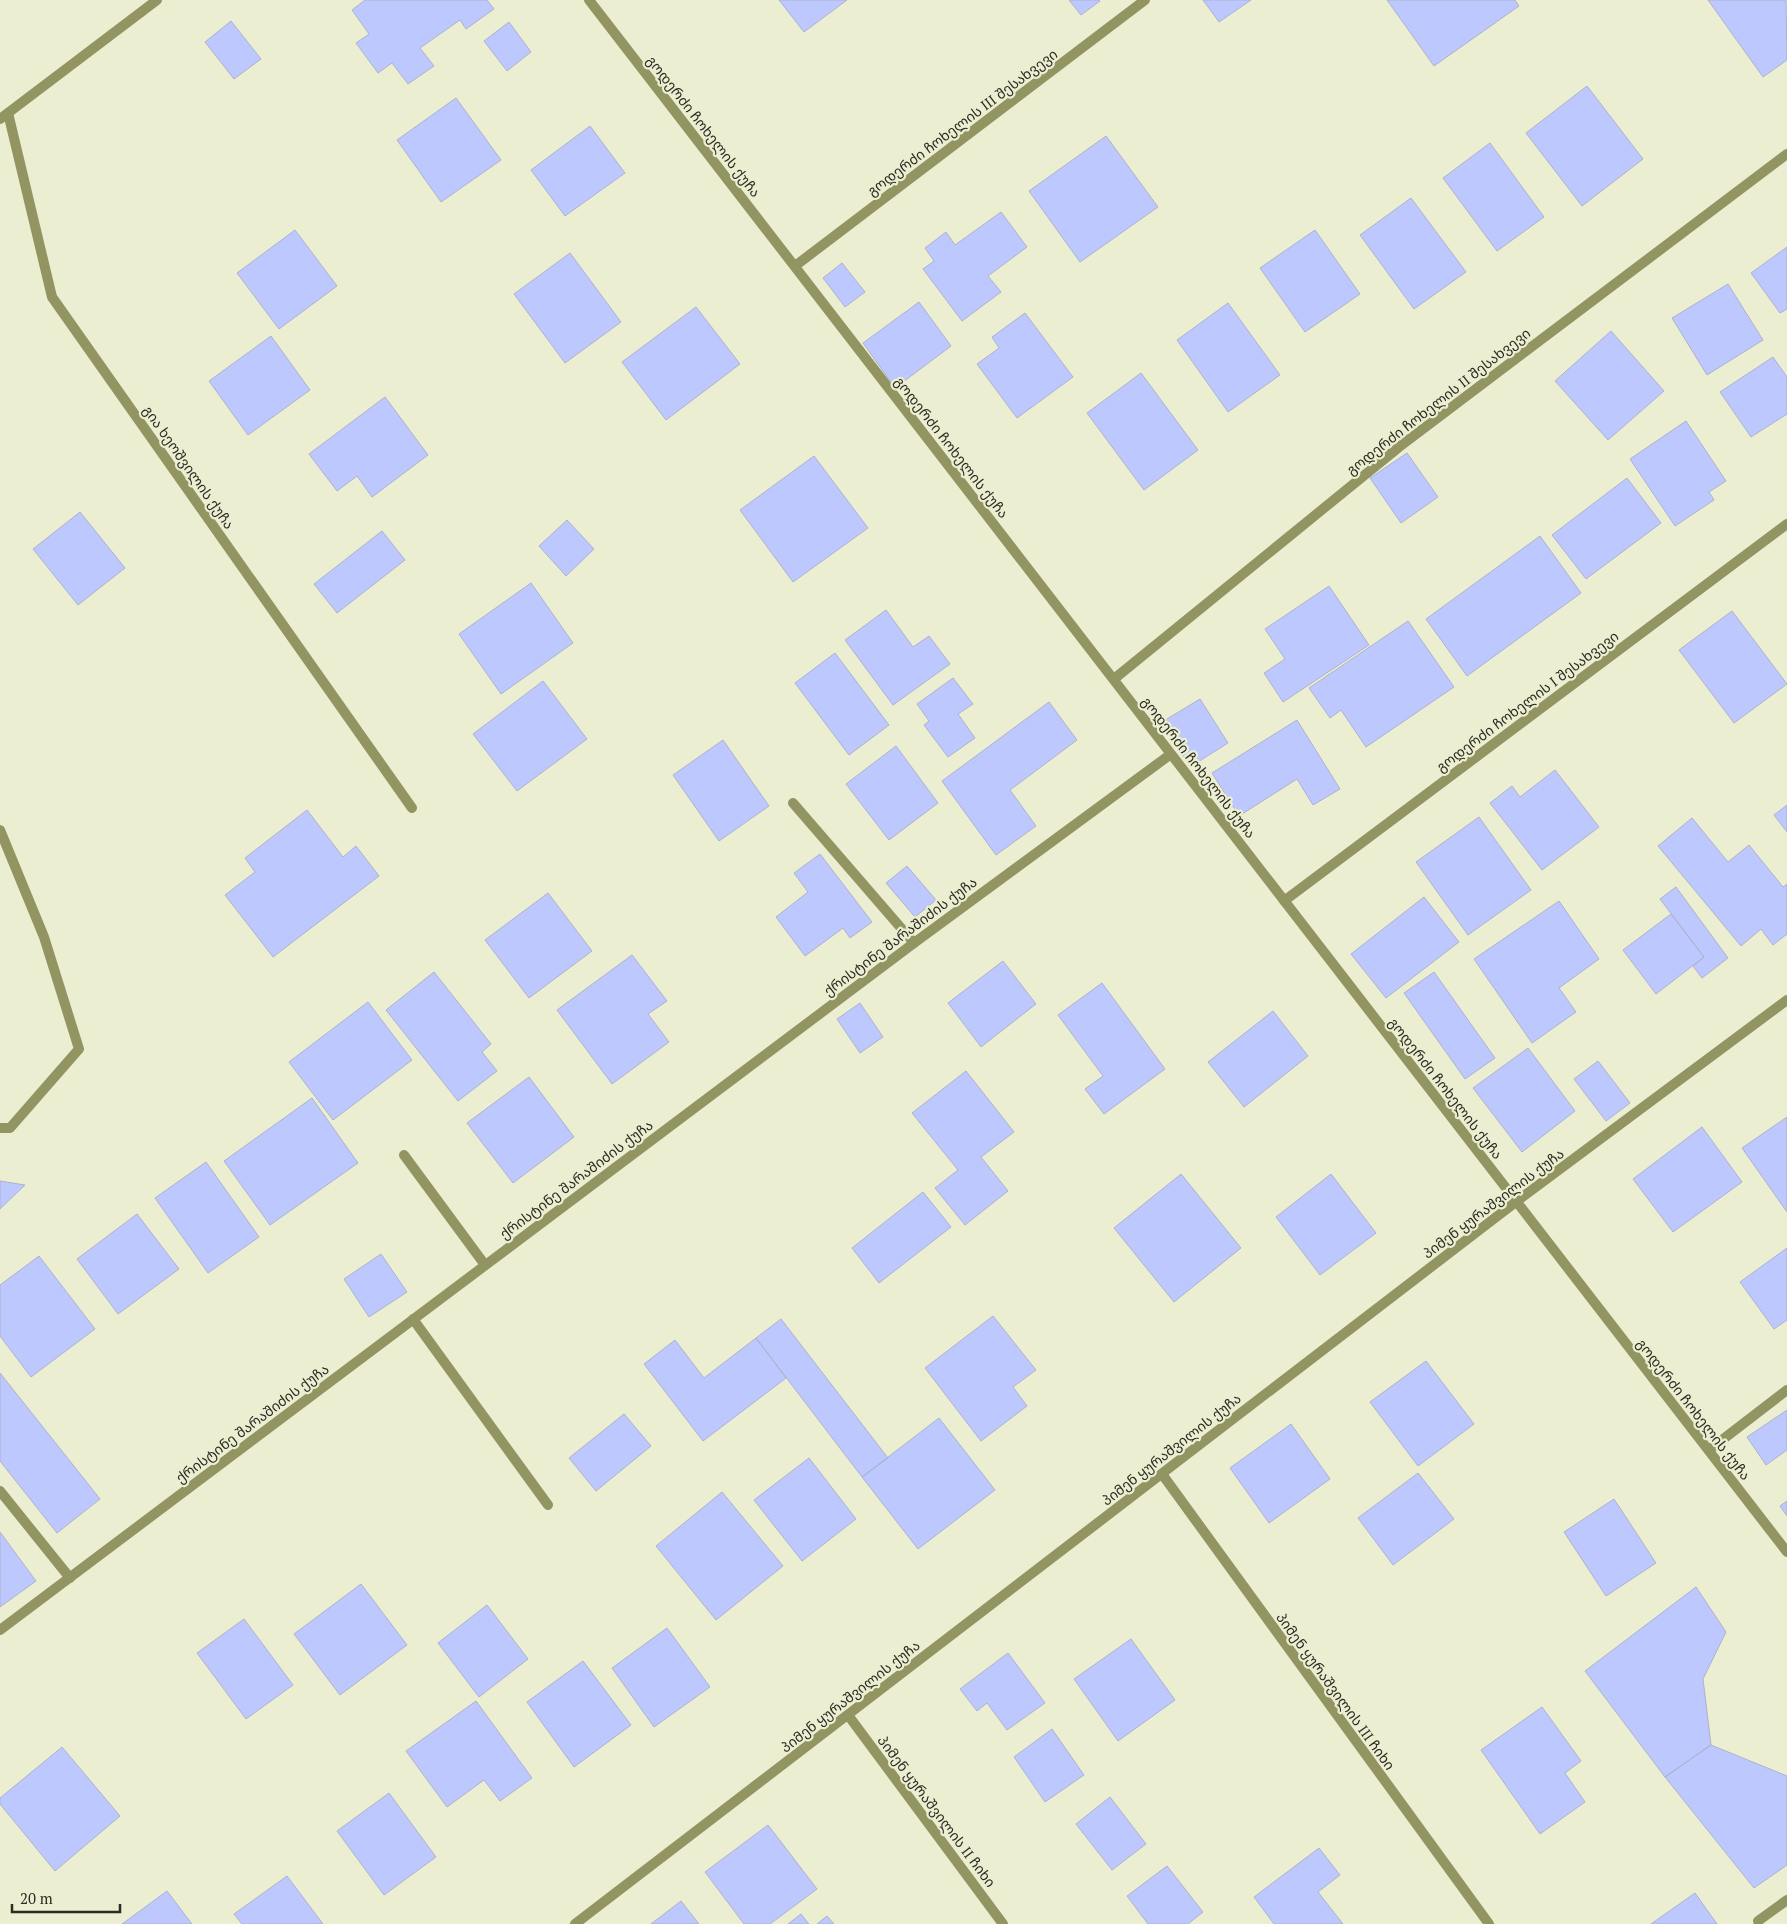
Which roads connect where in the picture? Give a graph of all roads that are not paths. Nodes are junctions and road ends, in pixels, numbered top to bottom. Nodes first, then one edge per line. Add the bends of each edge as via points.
1 (157, 0) edge
2 (589, 0) edge
3 (1145, 0) edge
4 (4, 116) edge
5 (1787, 154) edge
6 (795, 266) junction
7 (1787, 524) edge
8 (1114, 679) junction
9 (1171, 754) junction
10 (793, 804) dead end
11 (412, 808) dead end
12 (0, 830) edge
13 (1284, 901) junction
14 (914, 943) junction
15 (1787, 1000) edge
16 (0, 1128) edge
17 (404, 1155) dead end
18 (1517, 1201) junction
19 (485, 1265) junction
20 (413, 1319) junction
21 (1787, 1390) edge
22 (1709, 1450) junction
23 (1162, 1474) junction
24 (0, 1491) edge
25 (548, 1505) dead end
26 (1787, 1552) edge
27 (70, 1578) junction
28 (0, 1630) edge
29 (848, 1715) junction
30 (1787, 1900) edge
31 (1758, 1921) dead end
32 (575, 1924) edge
33 (1003, 1924) edge
34 (1489, 1924) edge

1 - 4 street
2 - 6 street, გოდერძი ჩოხელის ქუჩა
3 - 6 street, გოდერძი ჩოხელის III შესახვევი
4 - 11 street, გია ხეოშვილის ქუჩა via 52,297
5 - 8 street, გოდერძი ჩოხელის II შესახვევი via 1399,446
6 - 8 street, გოდერძი ჩოხელის ქუჩა
7 - 13 street, გოდერძი ჩოხელის I შესახვევი
8 - 9 street, გოდერძი ჩოხელის ქუჩა
9 - 13 street, გოდერძი ჩოხელის ქუჩა
9 - 14 street, ქრისტინე შარაშიძის ქუჩა
10 - 14 street
12 - 16 street via 44,938 78,1049 10,1128
13 - 18 street, გოდერძი ჩოხელის ქუჩა
14 - 19 street, ქრისტინე შარაშიძის ქუჩა
15 - 18 street, პიმენ ყურაშვილის ქუჩა
17 - 19 street
18 - 22 street, გოდერძი ჩოხელის ქუჩა
18 - 23 street, პიმენ ყურაშვილის ქუჩა
19 - 20 street, ქრისტინე შარაშიძის ქუჩა
20 - 25 street
20 - 27 street, ქრისტინე შარაშიძის ქუჩა
21 - 22 street
22 - 26 street, გოდერძი ჩოხელის ქუჩა
23 - 29 street, პიმენ ყურაშვილის ქუჩა
23 - 34 street, პიმენ ყურაშვილის III ჩიხი
24 - 27 street
27 - 28 street, ქრისტინე შარაშიძის ქუჩა
29 - 32 street, პიმენ ყურაშვილის ქუჩა
29 - 33 street, პიმენ ყურაშვილის II ჩიხი
30 - 31 street

